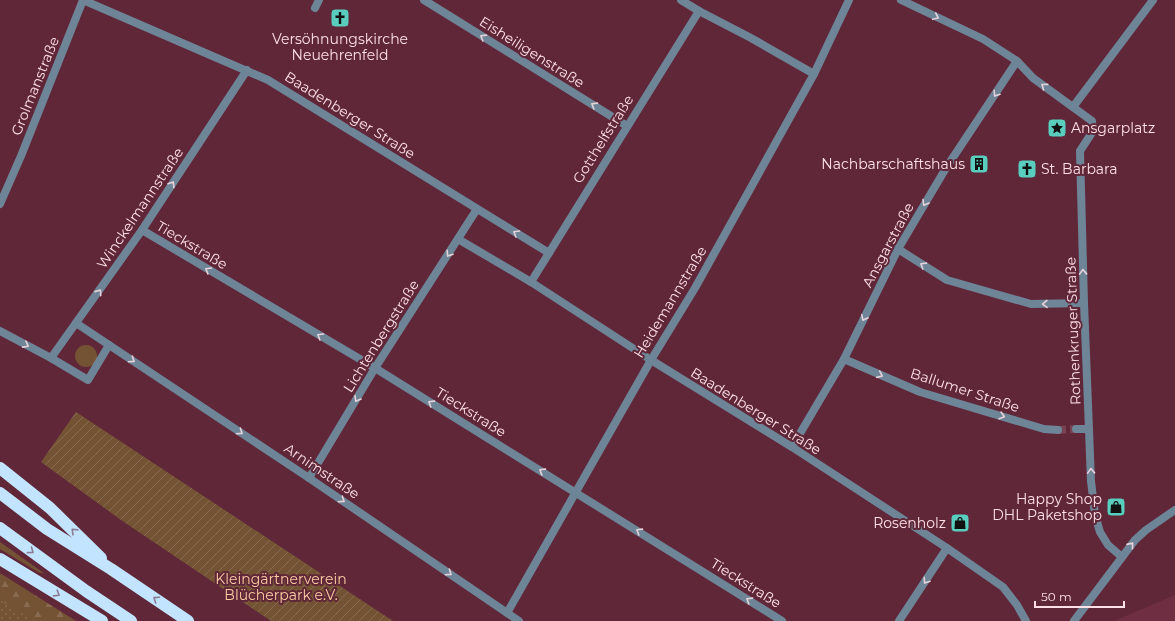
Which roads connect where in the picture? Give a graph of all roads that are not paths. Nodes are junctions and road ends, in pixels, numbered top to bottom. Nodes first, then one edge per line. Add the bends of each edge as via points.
1 (83, 0) edge
2 (319, 0) edge
3 (424, 0) edge
4 (681, 0) edge
5 (849, 0) edge
6 (901, 0) edge
7 (1154, 0) edge
8 (315, 8) dead end
9 (698, 11) junction
10 (1017, 61) junction
11 (247, 70) junction
12 (814, 74) junction
13 (1073, 107) junction
14 (627, 126) junction
15 (0, 204) edge
16 (476, 209) junction
17 (142, 230) junction
18 (458, 239) junction
19 (898, 249) junction
20 (549, 253) junction
21 (531, 282) junction
22 (1084, 303) junction
23 (76, 323) junction
24 (0, 331) edge
25 (109, 345) junction
26 (51, 358) junction
27 (844, 359) junction
28 (651, 360) junction
29 (375, 368) junction
30 (1076, 429) tunnel mouth
31 (1089, 429) junction
32 (1058, 430) tunnel mouth
33 (792, 447) junction
34 (0, 468) edge
35 (309, 478) junction
36 (575, 491) junction
37 (0, 493) edge
38 (1175, 510) edge
39 (0, 528) edge
40 (947, 548) junction
41 (1122, 557) junction
42 (0, 559) edge
43 (111, 569) junction
44 (507, 613) junction
45 (102, 621) edge
46 (131, 621) edge
47 (188, 621) edge
48 (519, 621) edge
49 (782, 621) edge
50 (899, 621) edge
51 (1026, 621) edge
52 (1074, 621) edge

1 - 11 street, Baadenberger Straße
1 - 15 street, Grolmanstraße
2 - 8 street
14 -> 3 street, Eisheiligenstraße
4 - 9 street
5 - 12 street, Heidemannstraße
6 -> 10 street, Rothenkruger Straße via 983,39
7 - 13 street
9 - 12 street
9 - 14 street, Gotthelfstraße
13 -> 10 street, Rothenkruger Straße via 1033,78
10 -> 19 street, Ansgarstraße via 946,168
11 - 16 street, Baadenberger Straße via 268,80
17 -> 11 street, Winckelmannstraße
12 - 28 street, Heidemannstraße via 695,288
22 -> 13 street, Rothenkruger Straße via 1080,151 1093,131 1092,121
14 - 20 street, Gotthelfstraße
16 - 18 street, Lichtenbergstraße
20 -> 16 street, Baadenberger Straße
23 -> 17 street, Winckelmannstraße
29 -> 17 street, Tieckstraße
18 - 21 street, Baadenberger Straße
18 -> 29 street, Lichtenbergstraße
22 -> 19 street via 1031,304 947,280
19 -> 27 street, Ansgarstraße
20 - 21 street, Gotthelfstraße
21 - 28 street, Baadenberger Straße
22 - 31 street, Rothenkruger Straße
23 - 25 street, Arnimstraße
23 - 26 street, Winckelmannstraße
24 -> 26 street
25 - 26 street via 88,380
25 -> 35 street, Arnimstraße
27 -> 32 street, Ballumer Straße via 920,392 1044,429
27 - 33 street, Ansgarstraße
28 - 33 street, Baadenberger Straße
28 - 36 street, Heidemannstraße
29 -> 35 street, Lichtenbergstraße
36 -> 29 street, Tieckstraße
30 - 31 street
41 -> 31 street, Rothenkruger Straße via 1108,545 1100,532 1095,515
33 - 40 street, Baadenberger Straße
43 -> 34 highway via 50,508
35 -> 44 street, Arnimstraße
36 - 44 street, Heidemannstraße
49 -> 36 street, Tieckstraße
37 - 43 highway via 47,529
41 -> 38 street via 1146,530
39 -> 46 highway
40 -> 50 street
40 - 51 street, Baadenberger Straße via 1003,587
41 - 52 street
42 -> 45 highway
47 -> 43 highway
44 - 48 street, Arnimstraße

